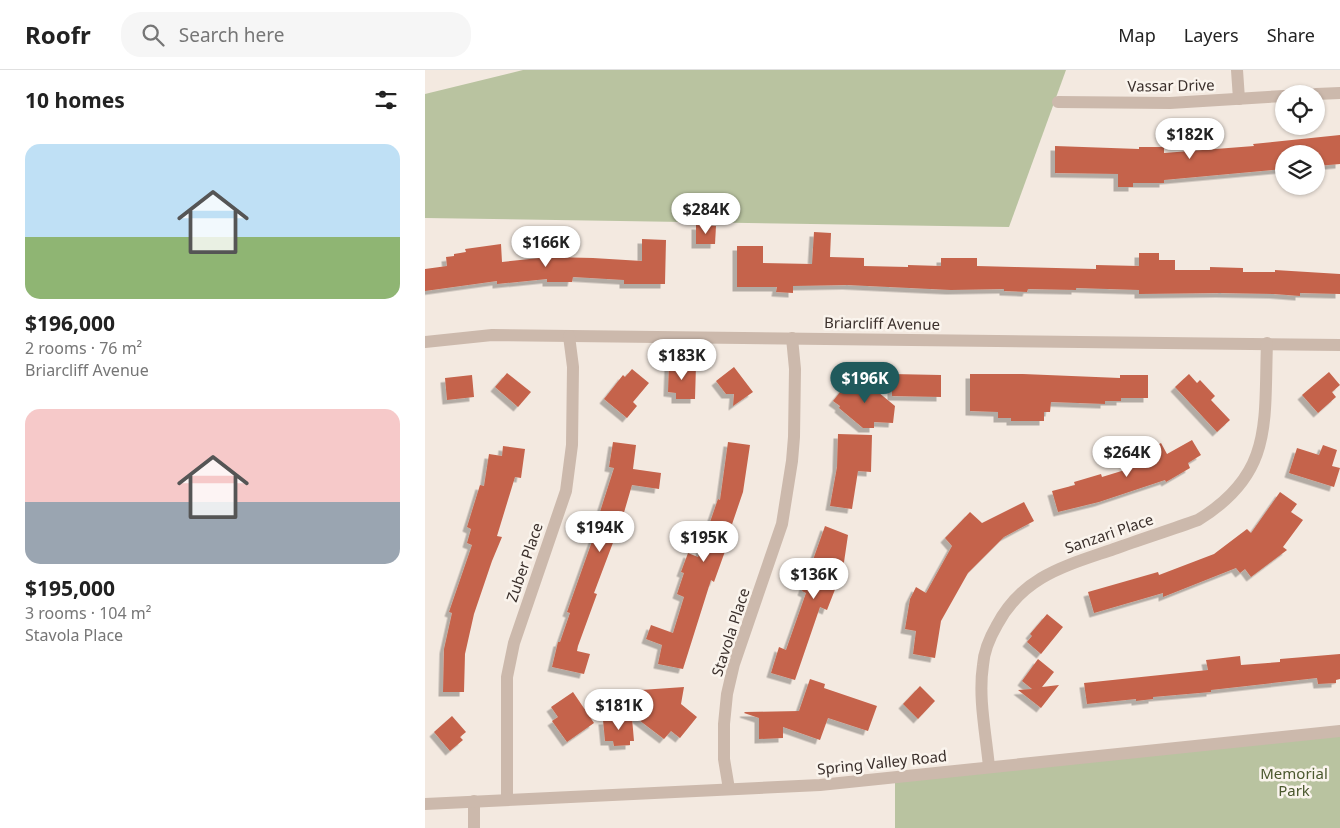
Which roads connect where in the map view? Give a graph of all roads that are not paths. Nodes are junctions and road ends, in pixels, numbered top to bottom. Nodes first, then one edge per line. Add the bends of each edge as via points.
1 (1237, 70) edge
2 (1340, 93) edge
3 (1325, 94) edge
4 (1275, 97) edge
5 (1239, 99) junction
6 (1058, 102) dead end
7 (569, 336) junction
8 (792, 338) junction
9 (425, 342) edge
10 (1267, 343) junction
11 (1340, 345) edge
12 (1340, 731) edge
13 (989, 768) junction
14 (729, 789) junction
15 (507, 800) junction
16 (474, 801) junction
17 (425, 804) edge
18 (474, 828) edge

1 - 5 street
2 - 3 street
4 - 5 street, Vassar Drive
5 - 6 street, Vassar Drive
7 - 8 street, Briarcliff Avenue
7 - 9 street, Briarcliff Avenue via 492,335
7 - 15 street, Zuber Place via 573,367 572,445 566,491 514,643 507,677
8 - 10 street, Briarcliff Avenue
8 - 14 street, Stavola Place via 795,369 792,461 782,524 727,694 724,759
10 - 11 street, Briarcliff Avenue
10 - 13 street, Sanzari Place via 1264,429 1252,466 1235,492 1198,520 1061,567 1039,578 1004,612 990,637 983,663 981,687
12 - 13 street, Spring Valley Road
13 - 14 street, Spring Valley Road via 820,785
14 - 15 street, Spring Valley Road
15 - 16 street, Spring Valley Road
16 - 17 street, Spring Valley Road
16 - 18 street

